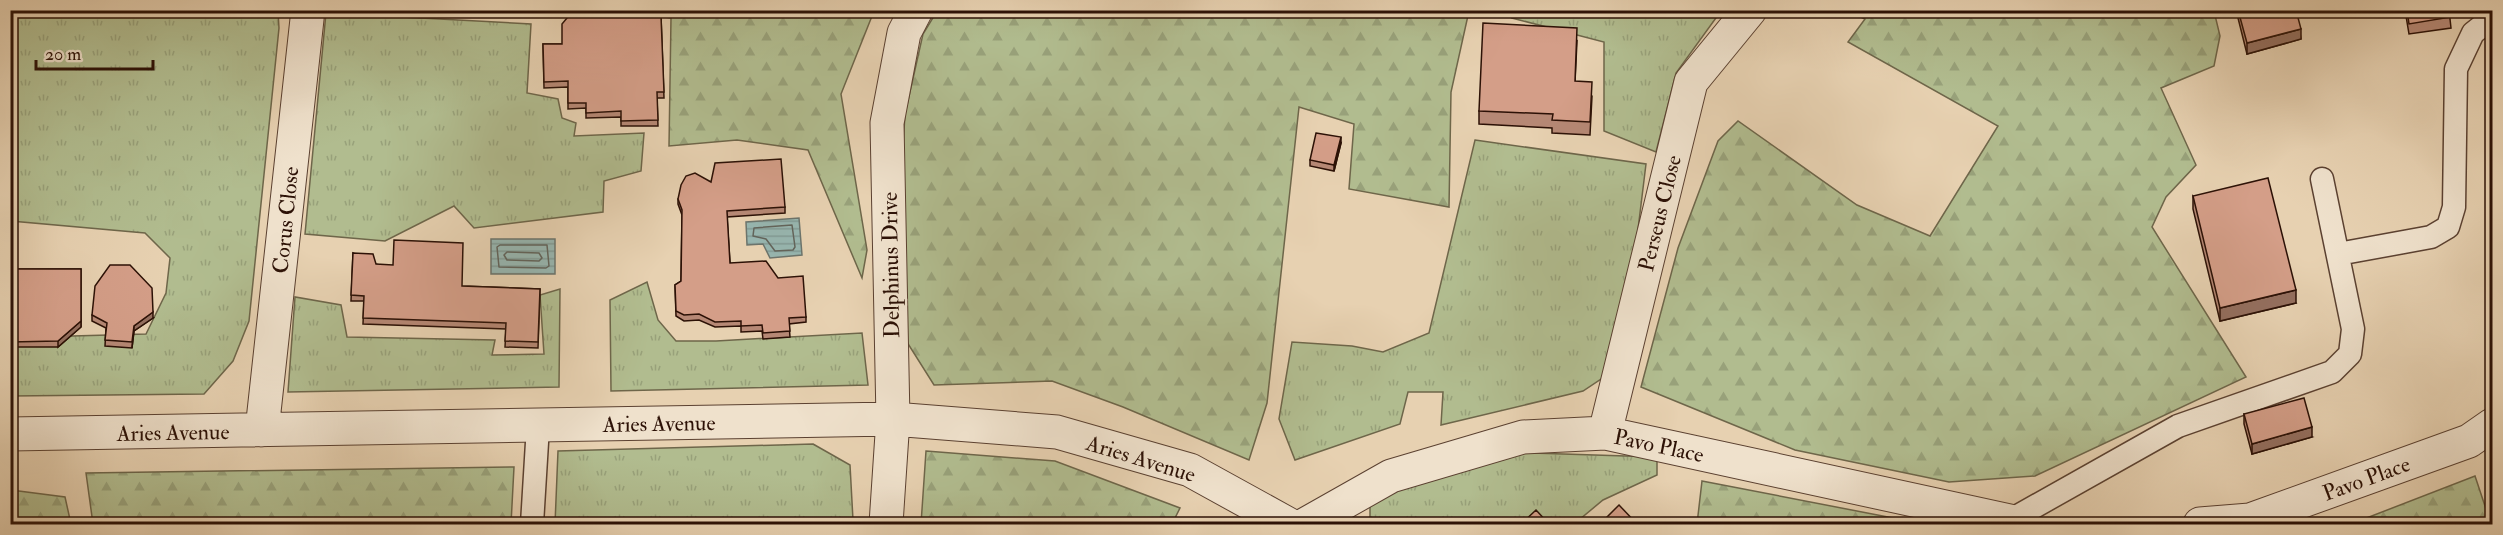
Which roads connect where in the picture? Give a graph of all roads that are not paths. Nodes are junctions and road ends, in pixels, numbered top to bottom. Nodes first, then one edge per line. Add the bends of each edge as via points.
1 (308, 10) edge
2 (916, 10) edge
3 (1750, 10) edge
4 (2493, 18) edge
5 (2322, 179) dead end
6 (2338, 254) junction
7 (893, 419) junction
8 (2493, 425) edge
9 (538, 426) junction
10 (262, 430) junction
11 (10, 434) edge
12 (1605, 434) junction
13 (2016, 523) edge
14 (532, 525) edge
15 (886, 525) edge
16 (1288, 525) edge
17 (1306, 525) edge
18 (2200, 525) edge

1 - 10 street, Corus Close
2 - 7 street, Delphinus Drive via 904,33 887,123
3 - 12 street, Perseus Close via 1691,82
4 - 6 lane via 2474,33 2456,69 2454,207 2448,227 2431,237
5 - 6 lane
6 - 13 lane via 2353,329 2350,354 2332,372 2178,426
7 - 9 street, Aries Avenue
7 - 15 street, Delphinus Drive
7 - 16 street, Aries Avenue via 1057,432 1190,470
8 - 18 street, Pavo Place via 2469,441 2250,520
9 - 10 street, Aries Avenue
9 - 14 lane
10 - 11 street, Aries Avenue
12 - 13 street, Pavo Place
12 - 17 street, Pavo Place via 1522,437 1391,476

